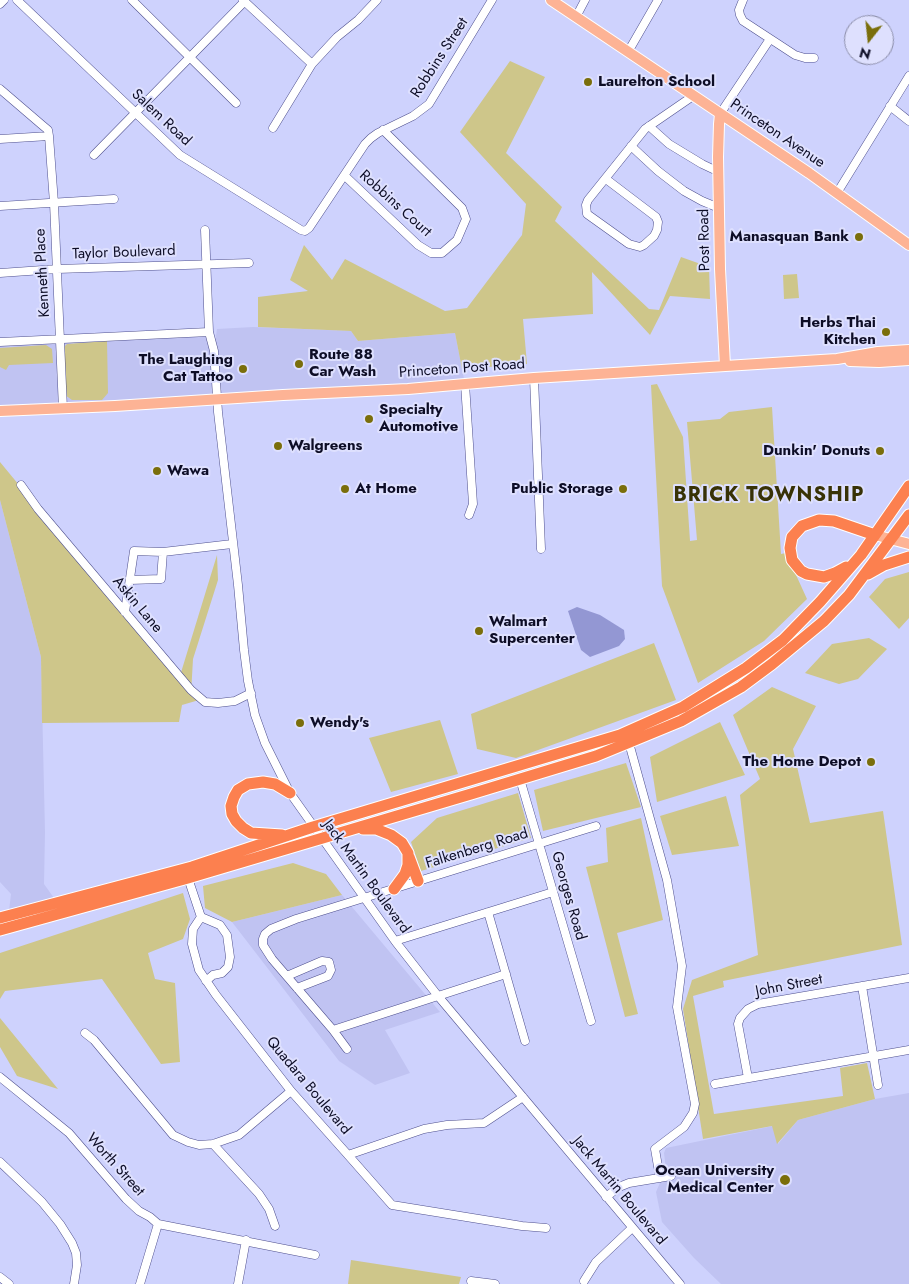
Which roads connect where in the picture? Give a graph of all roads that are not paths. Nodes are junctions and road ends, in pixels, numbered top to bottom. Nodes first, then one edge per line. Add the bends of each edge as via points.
1 (4, 0) edge
2 (17, 0) edge
3 (132, 0) edge
4 (377, 0) edge
5 (492, 0) edge
6 (551, 0) edge
7 (585, 0) edge
8 (658, 0) edge
9 (743, 0) edge
10 (244, 1) edge
11 (0, 4) edge
12 (576, 17) junction
13 (770, 39) junction
14 (628, 52) junction
15 (189, 57) junction
16 (814, 58) dead end
17 (312, 64) junction
18 (909, 76) edge
19 (0, 89) edge
20 (692, 96) junction
21 (236, 103) dead end
22 (890, 106) junction
23 (134, 113) junction
24 (720, 114) junction
25 (909, 121) edge
26 (649, 126) junction
27 (273, 128) dead end
28 (383, 130) junction
29 (49, 136) junction
30 (0, 139) edge
31 (631, 146) junction
32 (94, 155) dead end
33 (718, 172) junction
34 (345, 176) junction
35 (606, 179) junction
36 (837, 193) junction
37 (114, 200) dead end
38 (54, 203) junction
39 (0, 206) edge
40 (719, 208) junction
41 (205, 230) dead end
42 (305, 231) joint
43 (909, 245) edge
44 (249, 263) dead end
45 (207, 264) junction
46 (56, 269) junction
47 (0, 273) edge
48 (209, 332) junction
49 (60, 339) junction
50 (0, 342) edge
51 (909, 350) edge
52 (837, 359) junction
53 (909, 360) edge
54 (725, 366) junction
55 (534, 378) junction
56 (465, 384) junction
57 (217, 400) junction
58 (63, 409) junction
59 (0, 411) edge
60 (21, 485) dead end
61 (909, 486) edge
62 (469, 515) dead end
63 (909, 515) edge
64 (875, 535) junction
65 (892, 538) junction
66 (232, 544) junction
67 (909, 544) edge
68 (541, 549) dead end
69 (163, 552) junction
70 (860, 555) junction
71 (909, 558) edge
72 (861, 579) junction
73 (130, 580) junction
74 (125, 612) junction
75 (251, 693) junction
76 (629, 743) junction
77 (520, 779) junction
78 (290, 793) junction
79 (596, 826) dead end
80 (313, 827) junction
81 (349, 829) junction
82 (291, 834) junction
83 (322, 837) junction
84 (539, 844) junction
85 (408, 853) junction
86 (188, 878) junction
87 (418, 881) junction
88 (394, 889) junction
89 (553, 892) junction
90 (365, 898) junction
91 (488, 912) junction
92 (201, 916) junction
93 (0, 918) edge
94 (0, 930) edge
95 (395, 941) junction
96 (506, 974) junction
97 (287, 976) junction
98 (909, 978) edge
99 (206, 981) junction
100 (862, 986) junction
101 (297, 988) junction
102 (438, 996) junction
103 (591, 1021) dead end
104 (333, 1030) junction
105 (84, 1032) dead end
106 (525, 1041) dead end
107 (347, 1049) dead end
108 (909, 1050) edge
109 (874, 1056) junction
110 (0, 1077) edge
111 (748, 1078) junction
112 (715, 1084) dead end
113 (878, 1085) dead end
114 (291, 1091) junction
115 (523, 1097) junction
116 (213, 1144) junction
117 (348, 1155) junction
118 (0, 1162) edge
119 (671, 1176) dead end
120 (660, 1178) junction
121 (606, 1197) junction
122 (158, 1224) junction
123 (275, 1226) dead end
124 (546, 1228) dead end
125 (632, 1228) junction
126 (246, 1240) junction
127 (315, 1254) dead end
128 (0, 1277) edge
129 (471, 1280) dead end
130 (584, 1281) dead end
131 (9, 1284) edge
132 (74, 1284) edge
133 (140, 1284) edge
134 (238, 1284) edge
135 (495, 1284) edge
136 (680, 1284) edge

1 - 11 street
2 - 23 street, Salem Road
3 - 15 street
4 - 17 street
5 - 28 street, Robbins Street via 429,104 413,116
6 - 12 main road, Princeton Avenue
7 - 12 street
8 - 14 street
9 - 13 street via 739,10 743,21
10 - 15 street
10 - 17 street
12 - 14 main road, Princeton Avenue
13 - 16 street via 795,55
13 - 24 street
14 - 20 main road, Princeton Avenue
15 - 21 street
15 - 23 street
17 - 27 street
18 - 22 street
19 - 29 street via 48,130
20 - 24 main road, Princeton Avenue
20 - 26 street
22 - 25 street
22 - 36 street
23 - 32 street
23 - 42 street, Salem Road via 186,159
24 - 33 main road, Post Road
24 - 36 main road, Princeton Avenue
26 - 31 street
26 - 33 street via 669,144
28 - 34 street, Robbins Street via 365,144
28 - 34 street, Robbins Court via 462,208 466,219 457,240 442,253 431,253 418,245
29 - 30 street
29 - 38 street, Kenneth Place
31 - 35 street
31 - 40 street via 684,191
33 - 40 main road, Post Road
34 - 42 street, Robbins Street
35 - 35 street via 588,200 587,214 629,244 644,245 654,236 658,222 656,217
36 - 43 main road, Princeton Avenue
37 - 38 street
38 - 39 street
38 - 46 street, Kenneth Place
40 - 54 main road, Post Road
41 - 45 street, Jack Martin Boulevard
44 - 45 street, Taylor Boulevard
45 - 46 street, Taylor Boulevard
45 - 48 street, Jack Martin Boulevard
46 - 47 street, Taylor Boulevard
46 - 49 street, Kenneth Place
48 - 49 street
48 - 57 street, Jack Martin Boulevard via 214,351
49 - 50 street
49 - 58 street, Kenneth Place
51 - 52 main road, Princeton Post Road
52 - 53 main road, Princeton Post Road via 856,362
52 - 54 main road, Princeton Post Road
54 - 55 main road, Princeton Post Road
55 - 56 main road, Princeton Post Road
55 - 68 street
56 - 57 main road, Princeton Post Road
56 - 62 street via 473,504
57 - 58 main road, Princeton Post Road
57 - 66 street, Jack Martin Boulevard
58 - 59 main road, Princeton Post Road
60 - 74 street, Askin Lane
61 - 64 highway
63 - 65 highway
64 - 65 main road
64 - 70 highway
64 - 70 highway via 834,521 819,520 802,526 790,541 792,560 801,571 814,577 835,573
65 - 67 main road
65 - 72 highway
66 - 69 street
66 - 75 street, Jack Martin Boulevard
69 - 73 street via 161,579
69 - 73 street via 134,551
70 - 80 highway via 783,640 746,668 683,707 620,735
71 - 72 highway via 884,565
72 - 76 highway via 824,621 740,687 680,721
73 - 74 street
74 - 75 street, Askin Lane via 191,690 206,702 228,703
75 - 78 street, Jack Martin Boulevard via 265,743
76 - 77 highway
76 - 120 street via 667,880 682,966 677,1007 695,1104 684,1127 655,1149
77 - 81 highway
77 - 84 street, Georges Road
78 - 80 street, Jack Martin Boulevard
78 - 82 highway via 275,784 248,784 238,790 231,806 236,820 251,832
79 - 84 street, Falkenberg Road
80 - 82 highway
80 - 83 street, Jack Martin Boulevard
81 - 83 highway
81 - 85 highway via 376,829 391,835 402,843
82 - 93 highway via 192,866
83 - 86 highway
83 - 90 street, Jack Martin Boulevard
84 - 87 street, Falkenberg Road
84 - 89 street, Georges Road
85 - 87 highway
85 - 88 highway via 405,874
86 - 92 street
86 - 94 highway
87 - 88 street, Falkenberg Road
88 - 90 street, Falkenberg Road
89 - 91 street
89 - 103 street, Georges Road
90 - 95 street, Jack Martin Boulevard
90 - 97 street, Falkenberg Road via 296,919 265,934 263,945
91 - 95 street
91 - 96 street
92 - 99 street, Quadara Boulevard via 193,929 192,944 199,970
92 - 99 street via 220,925 227,935 230,957 228,967 222,973
95 - 102 street, Jack Martin Boulevard
96 - 102 street
96 - 106 street
97 - 101 street
97 - 101 street via 322,961 329,962 331,970 328,976
98 - 100 street, John Street
99 - 114 street, Quadara Boulevard
100 - 109 street
100 - 111 street, John Street via 758,1004 748,1009 738,1024
101 - 104 street
102 - 104 street
102 - 115 street, Jack Martin Boulevard
104 - 107 street
105 - 116 street via 173,1135 199,1145
108 - 109 street
109 - 111 street
109 - 113 street
110 - 122 street, Worth Street via 64,1128 126,1199
111 - 112 street
114 - 116 street via 238,1134
114 - 117 street, Quadara Boulevard
115 - 117 street, Quadara Boulevard via 484,1123 424,1130
115 - 121 street, Jack Martin Boulevard
116 - 123 street via 259,1194
117 - 124 street via 392,1205
118 - 132 street via 42,1202 72,1243 77,1265
119 - 120 street
120 - 121 street via 629,1183
121 - 125 street, Jack Martin Boulevard
122 - 126 street, Worth Street
122 - 133 street
125 - 130 street via 596,1262
125 - 136 street, Jack Martin Boulevard
126 - 127 street, Worth Street
126 - 134 street
128 - 131 street
129 - 135 street

